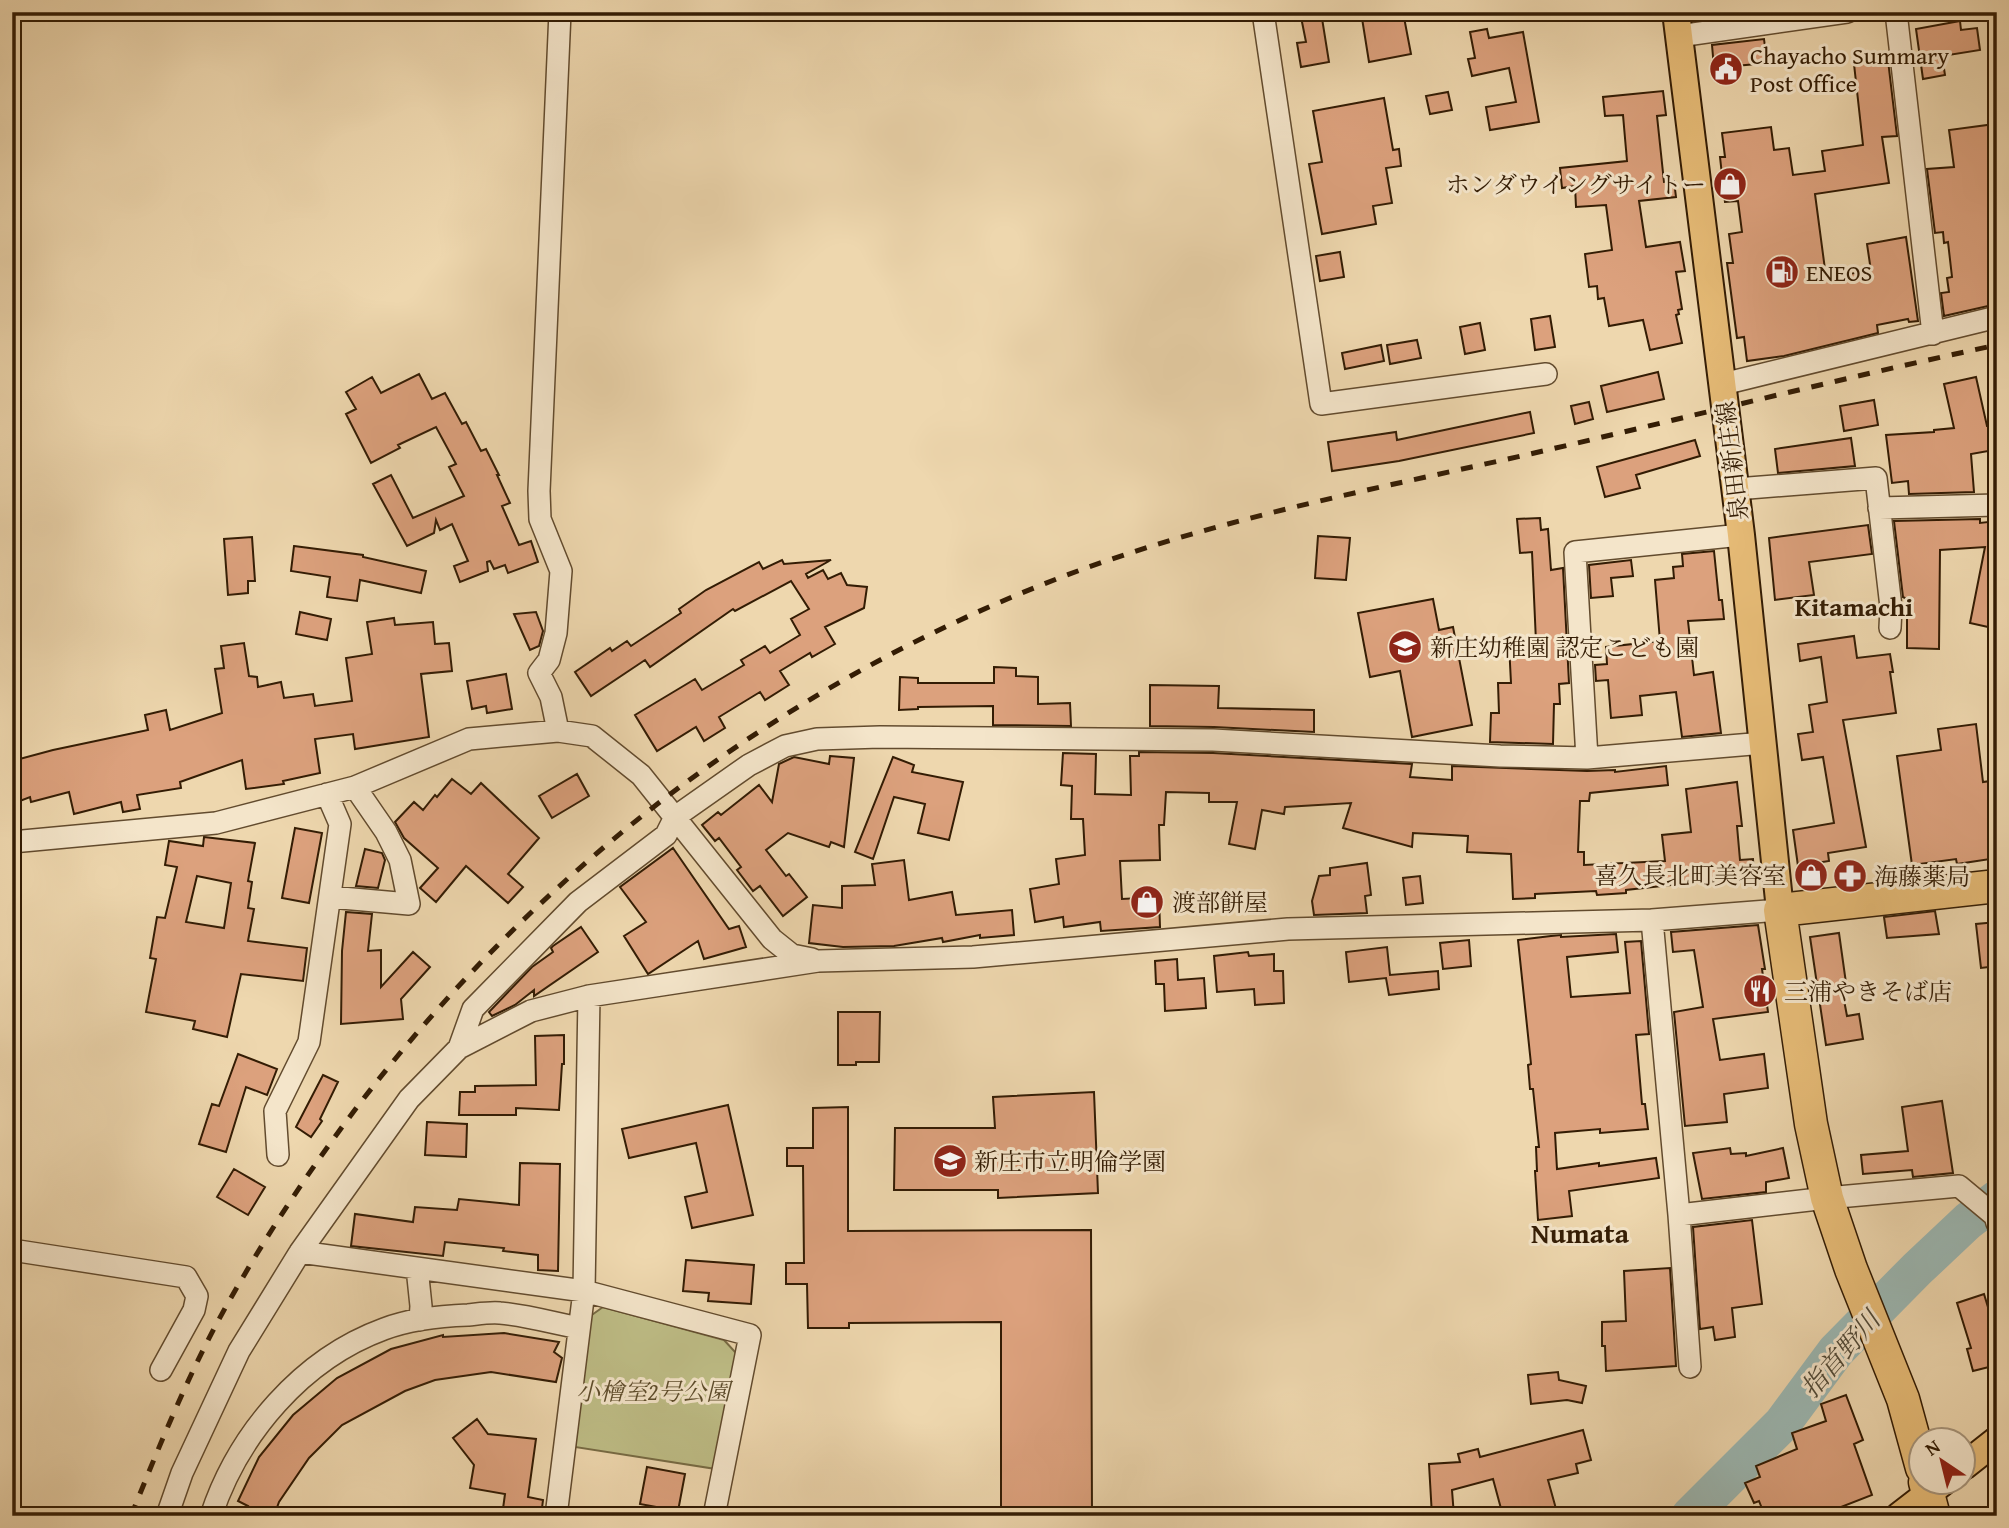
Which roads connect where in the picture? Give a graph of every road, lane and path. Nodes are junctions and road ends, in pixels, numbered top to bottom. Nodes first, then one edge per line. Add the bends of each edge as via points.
1 (560, 12) edge
2 (1263, 12) edge
3 (1847, 12) edge
4 (1896, 12) edge
5 (1677, 24) edge
6 (1997, 317) edge
7 (1933, 334) junction
8 (1546, 374) dead end
9 (1723, 384) junction
10 (1736, 489) junction
11 (1997, 505) edge
12 (1879, 508) junction
13 (1741, 535) junction
14 (1890, 628) dead end
15 (558, 731) junction
16 (1764, 743) junction
17 (1587, 758) junction
18 (355, 787) junction
19 (327, 794) junction
20 (675, 817) junction
21 (12, 842) edge
22 (1997, 886) edge
23 (330, 897) junction
24 (1780, 911) junction
25 (1652, 920) junction
26 (818, 961) junction
27 (589, 996) junction
28 (459, 1048) junction
29 (278, 1155) dead end
30 (1827, 1198) junction
31 (1679, 1215) junction
32 (1997, 1223) edge
33 (12, 1250) edge
34 (300, 1252) junction
35 (417, 1268) junction
36 (584, 1291) junction
37 (420, 1320) junction
38 (579, 1328) junction
39 (1690, 1367) dead end
40 (161, 1370) dead end
41 (1911, 1426) edge
42 (1997, 1440) edge
43 (1978, 1455) edge
44 (1922, 1496) edge
45 (167, 1516) edge
46 (211, 1516) edge
47 (556, 1516) edge
48 (714, 1516) edge
49 (1899, 1516) edge

1 - 15 street via 539,491 540,519 561,571 556,633 549,660 539,673 551,697
2 - 8 street via 1321,404
3 - 5 street
4 - 7 street
5 - 9 main road, 泉田新庄線
6 - 7 street
7 - 9 street
9 - 10 main road, 泉田新庄線
10 - 12 street via 1876,478
10 - 13 main road, 泉田新庄線
11 - 12 street
12 - 14 street
13 - 16 main road, 泉田新庄線
13 - 17 street via 1575,552
15 - 18 street via 469,739
15 - 20 street via 592,736 641,775
16 - 17 street
16 - 24 main road, 泉田新庄線
17 - 20 street via 1213,740 817,739 785,746 749,765
18 - 19 street
18 - 23 street via 400,860 409,904
19 - 21 street via 216,823
19 - 23 street via 340,824
20 - 26 street via 772,939 792,955
20 - 28 street via 666,835 578,902 473,1009
22 - 24 highway
23 - 29 street via 309,1042 275,1111
24 - 25 street
24 - 30 highway via 1811,1124
25 - 26 street via 1288,929 972,957
25 - 31 street
26 - 27 street
27 - 28 street via 531,1011
27 - 36 street
28 - 34 street via 409,1099
30 - 31 street
30 - 32 street via 1959,1185 1995,1216
30 - 41 highway
31 - 39 street
33 - 40 street via 186,1277 197,1296 194,1310
34 - 35 street
34 - 45 street via 239,1351
35 - 36 street
35 - 37 street
36 - 38 street
36 - 48 street via 750,1335
37 - 38 street via 500,1313
37 - 46 street via 356,1341 293,1387 238,1454
38 - 47 street
42 - 43 main road
44 - 49 main road

